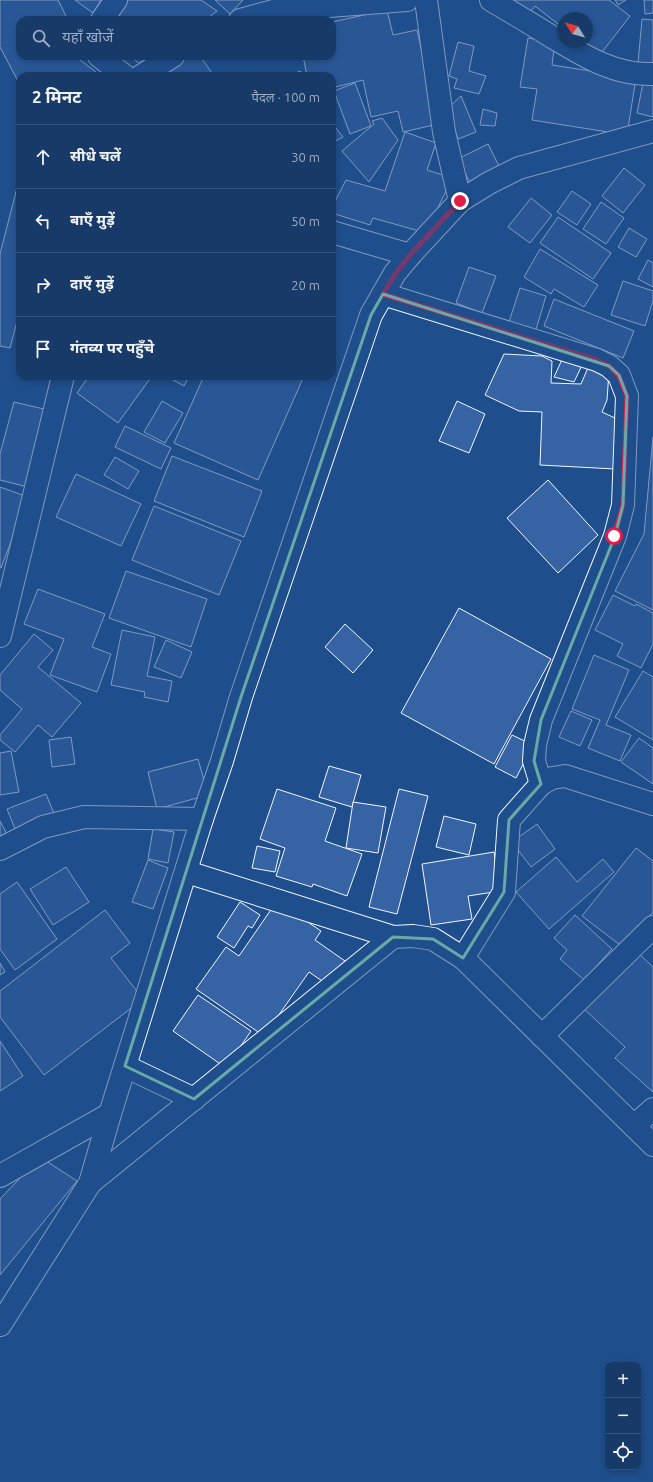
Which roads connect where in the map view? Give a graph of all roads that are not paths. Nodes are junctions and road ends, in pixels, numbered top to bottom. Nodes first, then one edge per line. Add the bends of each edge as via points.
1 (116, 0) edge
2 (407, 0) edge
3 (426, 0) edge
4 (491, 0) edge
5 (105, 16) edge
6 (255, 16) edge
7 (104, 60) edge
8 (167, 60) edge
9 (120, 72) edge
10 (147, 72) edge
11 (653, 74) edge
12 (652, 132) edge
13 (460, 201) junction
14 (336, 233) edge
15 (410, 255) junction
16 (383, 294) junction
17 (62, 380) edge
18 (0, 636) edge
19 (536, 790) junction
20 (653, 804) edge
21 (202, 820) junction
22 (0, 849) edge
23 (187, 872) junction
24 (653, 928) edge
25 (393, 937) junction
26 (463, 958) junction
27 (542, 1036) junction
28 (125, 1066) junction
29 (194, 1099) junction
30 (653, 1109) edge
31 (110, 1114) junction
32 (634, 1126) junction
33 (653, 1145) edge
34 (0, 1176) edge
35 (90, 1184) junction
36 (0, 1325) edge

1 - 5 street
2 - 6 street via 277,10
3 - 13 street via 444,132
4 - 11 street via 587,57 611,68 640,75
7 - 9 street
8 - 10 street
12 - 13 street via 519,168
13 - 15 street
14 - 15 street
15 - 16 street
16 - 19 street via 597,360 610,366 619,376 627,396 623,505 614,536 541,720 535,745
16 - 21 street via 371,315 241,697
17 - 18 street
19 - 20 street via 552,778 565,776
19 - 26 street via 509,820 504,892
21 - 22 street via 84,817 43,827
21 - 23 street
23 - 25 street
23 - 28 street
24 - 27 street
25 - 26 street via 434,939
25 - 29 street
26 - 27 street
27 - 32 street
28 - 29 street
28 - 31 street
29 - 35 street
30 - 32 street
31 - 34 street
31 - 35 street
32 - 33 street
35 - 36 street

